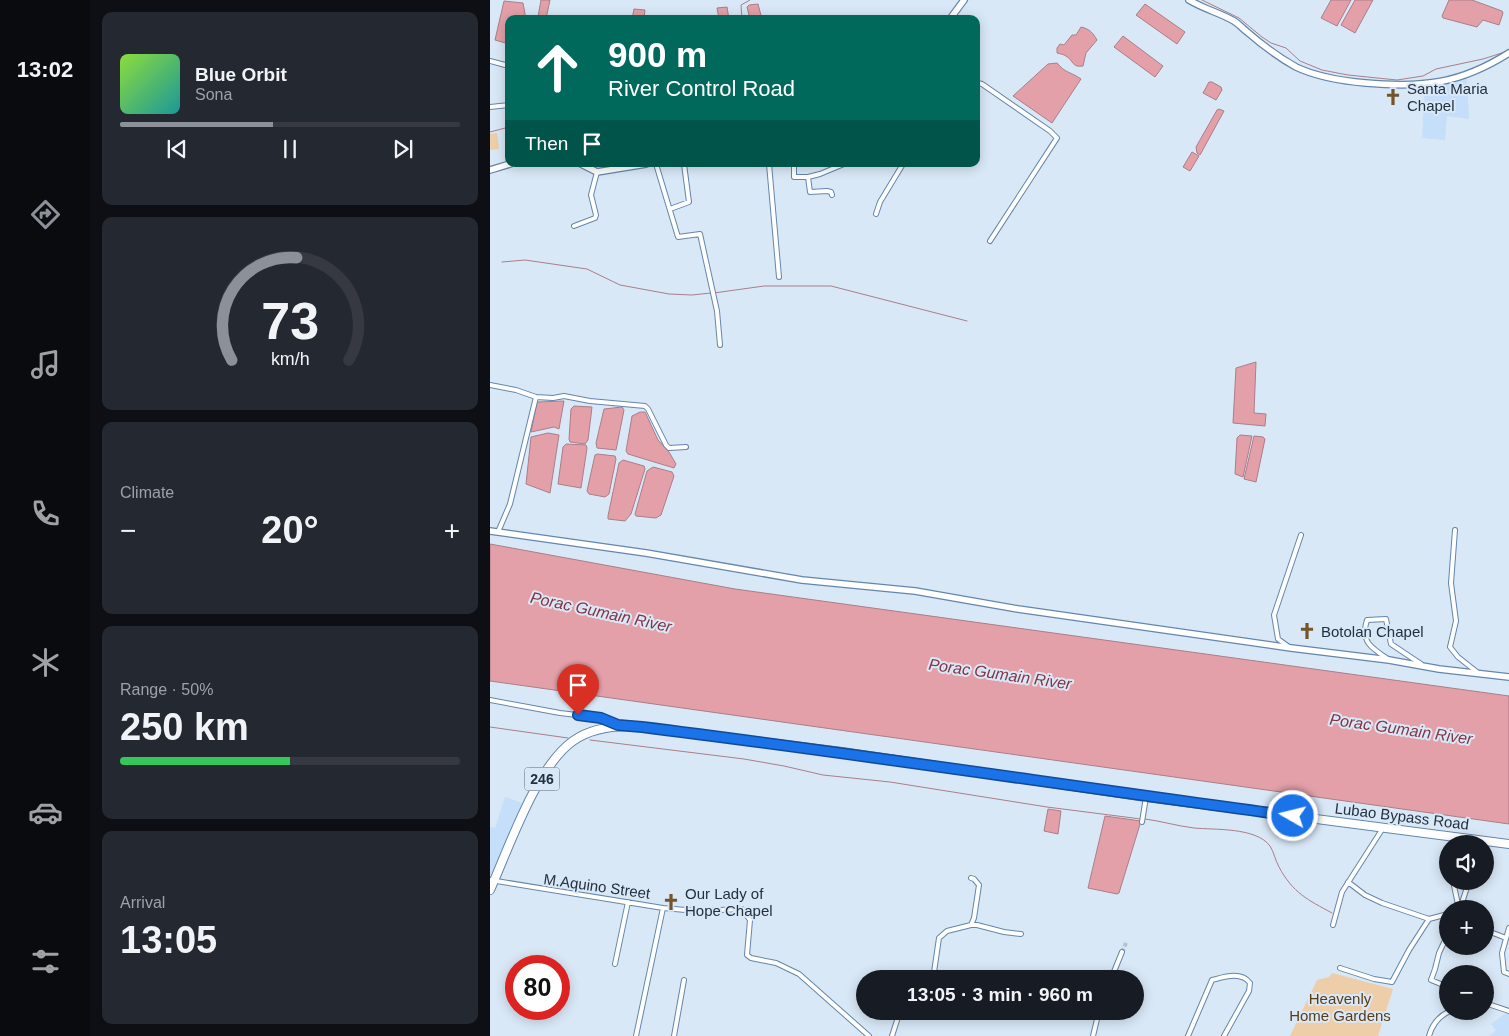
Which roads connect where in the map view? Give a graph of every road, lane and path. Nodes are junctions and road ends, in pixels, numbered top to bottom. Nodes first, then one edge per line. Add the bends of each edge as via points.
1 (964, 0) edge
2 (1190, 0) edge
3 (953, 15) edge
4 (1509, 53) edge
5 (490, 61) edge
6 (505, 65) edge
7 (980, 84) edge
8 (505, 105) edge
9 (490, 107) edge
10 (505, 165) edge
11 (587, 167) edge
12 (623, 167) edge
13 (657, 167) edge
14 (685, 167) edge
15 (770, 167) edge
16 (794, 167) edge
17 (837, 167) edge
18 (901, 167) edge
19 (491, 168) edge
20 (598, 172) junction
21 (808, 177) junction
22 (832, 195) dead end
23 (670, 209) junction
24 (876, 214) dead end
25 (574, 226) dead end
26 (990, 241) dead end
27 (780, 277) dead end
28 (720, 346) dead end
29 (490, 385) edge
30 (536, 397) junction
31 (686, 447) dead end
32 (1456, 530) dead end
33 (490, 532) edge
34 (498, 533) junction
35 (1301, 534) dead end
36 (1291, 648) junction
37 (1389, 660) junction
38 (1422, 665) junction
39 (1477, 672) junction
40 (1509, 677) edge
41 (490, 700) edge
42 (618, 725) junction
43 (1146, 797) junction
44 (1142, 820) dead end
45 (1384, 828) junction
46 (1439, 836) edge
47 (1494, 843) edge
48 (1509, 844) edge
49 (971, 878) dead end
50 (492, 881) edge
51 (1348, 882) junction
52 (490, 890) edge
53 (628, 902) junction
54 (663, 908) junction
55 (1439, 916) edge
56 (1429, 919) junction
57 (971, 925) junction
58 (1333, 925) dead end
59 (1509, 928) edge
60 (1494, 933) edge
61 (1021, 934) dead end
62 (1506, 938) junction
63 (1122, 952) tunnel mouth
64 (1439, 953) edge
65 (615, 964) dead end
66 (1340, 968) dead end
67 (934, 970) edge
68 (1115, 970) edge
69 (1509, 974) edge
70 (684, 980) dead end
71 (1439, 983) edge
72 (1494, 1006) edge
73 (1509, 1011) edge
74 (1439, 1019) edge
75 (897, 1020) edge
76 (1097, 1020) edge
77 (636, 1036) edge
78 (674, 1036) edge
79 (869, 1036) edge
80 (892, 1036) edge
81 (1093, 1036) edge
82 (1188, 1036) edge
83 (1224, 1036) edge
84 (1429, 1036) edge

1 - 3 street
2 - 4 street via 1235,22 1295,66 1313,74 1348,81 1397,86 1430,84 1491,64
5 - 6 street
7 - 26 street via 1057,138
8 - 9 street
10 - 19 street
11 - 20 street
12 - 20 street
13 - 23 street
14 - 23 street via 689,202
15 - 27 street
16 - 21 street via 794,177
17 - 21 street
18 - 24 street
20 - 25 street via 591,195 596,216
21 - 22 street via 810,192 827,191
23 - 28 street via 678,237 700,234 717,311
29 - 30 street
30 - 31 street via 564,396 645,406 669,448
30 - 34 street via 510,504
32 - 39 street via 1451,583 1456,621 1450,647
33 - 34 street
34 - 36 street via 646,553 802,580 915,591
35 - 36 street via 1274,615 1278,639
36 - 37 street
37 - 38 street
37 - 38 street via 1372,648 1365,638 1367,620 1386,619 1391,644
38 - 39 street
39 - 40 street
41 - 42 street via 601,718
42 - 43 highway, Lubao Bypass Road / 246 via 842,752
42 - 50 highway, Lubao Bypass Road / 246 via 572,741 548,768 527,804
43 - 44 street
43 - 45 highway, Lubao Bypass Road / 246
45 - 46 highway, Lubao Bypass Road
45 - 51 street
47 - 48 highway, Lubao Bypass Road
49 - 57 street via 979,885
50 - 52 highway, Lubao Bypass Road / 246
50 - 53 street, M.Aquino Street
51 - 56 street via 1382,903
51 - 58 street
53 - 54 street, M.Aquino Street
53 - 65 street
54 - 77 street
54 - 79 street, M.Aquino Street via 697,911 742,909 750,920 747,955 799,974
55 - 56 street
56 - 66 street via 1392,982 1374,980
57 - 61 street
57 - 67 street via 940,935
59 - 62 street
60 - 62 street
62 - 69 street via 1502,966
63 - 68 street
64 - 71 street via 1431,980
70 - 78 street
72 - 73 street
74 - 84 street via 1432,1025
75 - 80 street
76 - 81 street
82 - 83 street via 1212,980 1236,975 1248,980 1249,991

